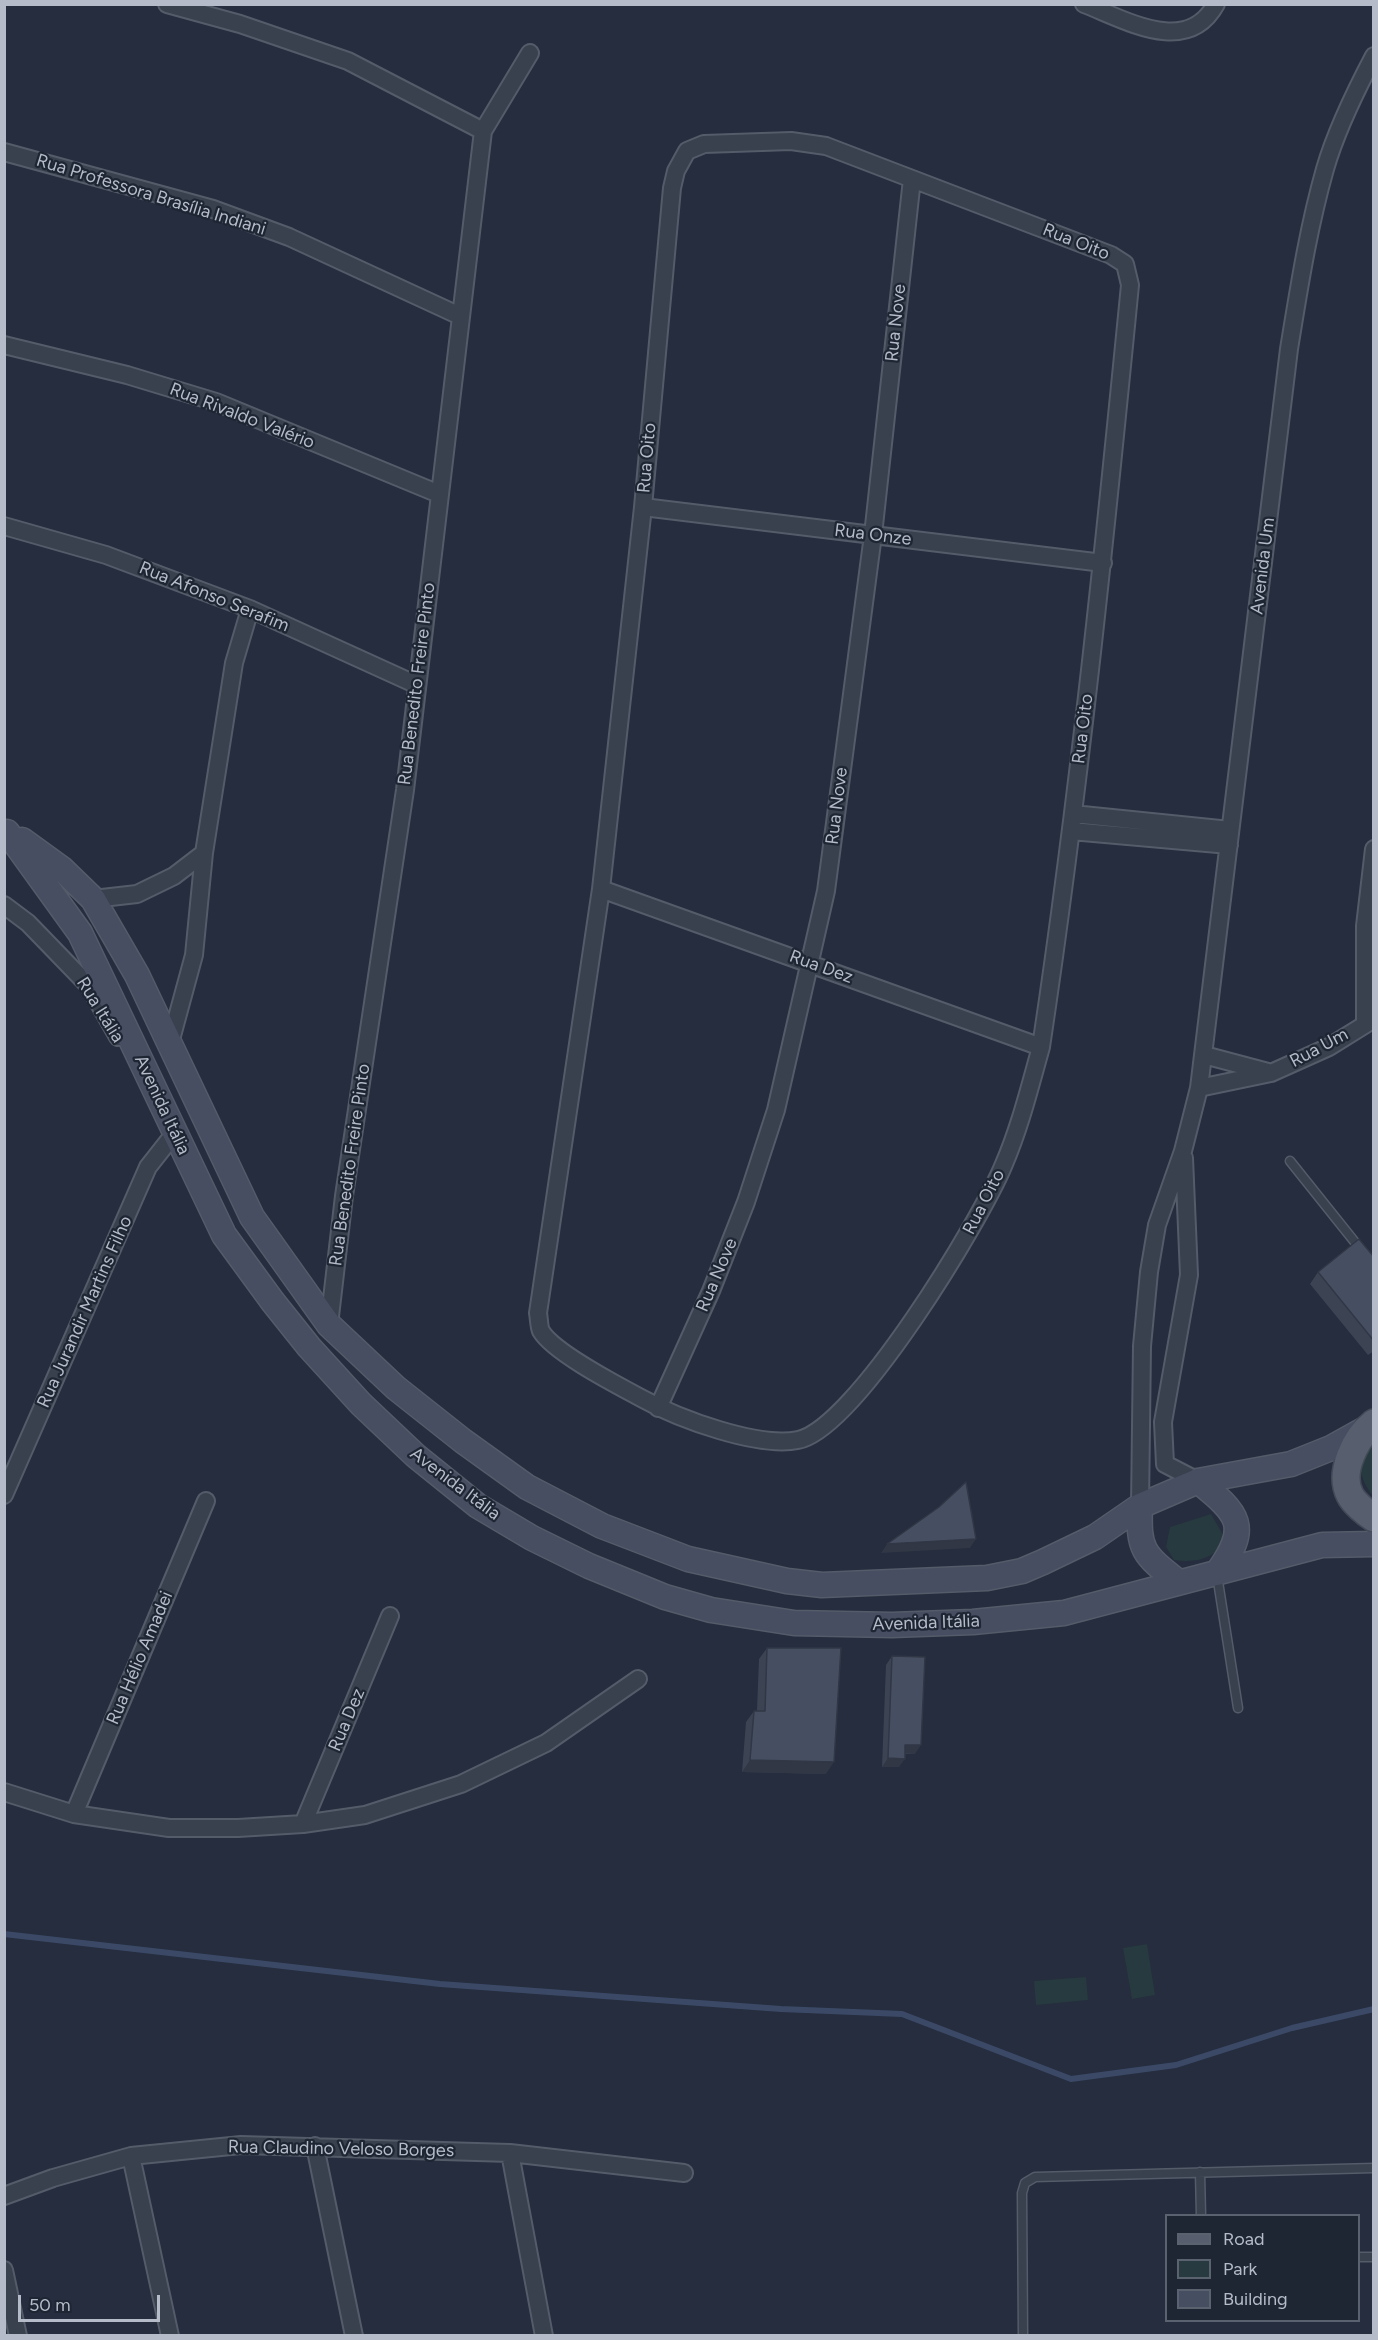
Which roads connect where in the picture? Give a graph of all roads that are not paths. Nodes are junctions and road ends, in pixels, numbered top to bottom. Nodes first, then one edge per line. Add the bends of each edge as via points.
1 (167, 4) edge
2 (1084, 4) edge
3 (1216, 4) edge
4 (530, 53) dead end
5 (1374, 56) edge
6 (483, 131) junction
7 (4, 152) edge
8 (912, 179) junction
9 (459, 316) junction
10 (4, 345) edge
11 (439, 494) junction
12 (642, 507) junction
13 (4, 526) edge
14 (873, 535) junction
15 (1103, 563) junction
16 (250, 609) junction
17 (417, 685) junction
18 (1072, 822) junction
19 (6, 831) edge
20 (1230, 838) junction
21 (1374, 849) edge
22 (204, 853) junction
23 (601, 889) junction
24 (93, 899) junction
25 (4, 905) edge
26 (811, 963) junction
27 (1370, 1020) edge
28 (1041, 1047) junction
29 (169, 1048) junction
30 (1204, 1055) junction
31 (1271, 1072) junction
32 (1199, 1088) junction
33 (174, 1134) junction
34 (1183, 1152) junction
35 (1290, 1161) dead end
36 (1374, 1266) edge
37 (329, 1324) junction
38 (658, 1408) junction
39 (1370, 1425) edge
40 (1198, 1481) junction
41 (4, 1495) edge
42 (206, 1501) dead end
43 (1140, 1506) junction
44 (1374, 1518) edge
45 (1374, 1544) edge
46 (1217, 1573) junction
47 (1177, 1581) junction
48 (390, 1616) dead end
49 (638, 1679) dead end
50 (1238, 1708) dead end
51 (4, 1792) edge
52 (74, 1814) junction
53 (303, 1824) junction
54 (315, 2146) junction
55 (510, 2153) junction
56 (131, 2156) junction
57 (1374, 2168) edge
58 (1200, 2172) junction
59 (684, 2173) dead end
60 (4, 2196) edge
61 (1201, 2214) edge
62 (4, 2270) edge
63 (18, 2336) edge
64 (170, 2336) edge
65 (354, 2336) edge
66 (544, 2336) edge
67 (1023, 2336) edge

1 - 6 street via 348,61
2 - 3 street via 1159,32 1179,33 1197,27
4 - 6 street, Rua Benedito Freire Pinto
5 - 20 street, Avenida Um via 1356,89 1325,167 1303,258
6 - 9 street, Rua Benedito Freire Pinto
7 - 9 street, Rua Professora Brasília Indiani via 224,213 289,237
8 - 12 street, Rua Oito via 826,146 791,141 704,144 687,151 672,188
8 - 14 street, Rua Nove
8 - 15 street, Rua Oito via 1092,246 1125,264 1131,285
9 - 11 street, Rua Benedito Freire Pinto
10 - 11 street, Rua Rivaldo Valério via 216,402
11 - 17 street, Rua Benedito Freire Pinto
12 - 14 street, Rua Onze
12 - 23 street, Rua Oito
13 - 16 street, Rua Afonso Serafim via 106,555
14 - 15 street, Rua Onze
14 - 26 street, Rua Nove via 826,891
15 - 18 street, Rua Oito
16 - 17 street, Rua Afonso Serafim
16 - 22 street via 234,663
17 - 37 street, Rua Benedito Freire Pinto via 404,802 344,1196
18 - 20 street
18 - 28 street, Rua Oito
19 - 24 main road, Avenida Itália via 34,846
19 - 33 main road, Avenida Itália via 80,933
20 - 30 street, Avenida Um
21 - 27 street, Rua Um via 1365,926
22 - 24 street via 174,876 137,894
22 - 29 street via 194,955
23 - 26 street, Rua Dez
23 - 38 street, Rua Oito via 538,1313 541,1331 561,1349
24 - 29 main road, Avenida Itália via 136,975
25 - 33 street, Rua Itália via 28,923 89,986
26 - 28 street, Rua Dez
26 - 38 street, Rua Nove via 776,1110 746,1202
27 - 31 street, Rua Um via 1329,1047
28 - 38 street, Rua Oito via 1004,1165 958,1254 906,1330 836,1416 800,1440 766,1442
29 - 37 main road, Avenida Itália via 252,1217
30 - 31 street
30 - 32 street, Avenida Um
31 - 32 street, Rua Um
32 - 34 street, Avenida Um
33 - 41 street, Rua Jurandir Martins Filho via 148,1167
33 - 47 main road, Avenida Itália via 224,1235 309,1347 361,1404 416,1456 478,1506 589,1566 665,1597 711,1610 794,1623 892,1625 1064,1613
34 - 40 street via 1189,1275 1163,1422 1163,1443 1165,1464
34 - 43 street via 1157,1225 1149,1272 1142,1346
35 - 36 lane
37 - 43 main road, Avenida Itália via 396,1388 527,1487 602,1526 688,1558 758,1575 822,1584 987,1578 1043,1562 1095,1537
39 - 40 main road via 1331,1448 1291,1464
39 - 44 main road via 1352,1453 1345,1474 1350,1495
40 - 43 main road
40 - 46 main road via 1225,1503 1238,1527 1232,1552
42 - 52 street, Rua Hélio Amadei
43 - 47 main road via 1138,1538 1153,1562
45 - 46 main road, Avenida Itália via 1322,1545
46 - 47 main road, Avenida Itália
46 - 50 lane
48 - 53 street, Rua Dez
49 - 53 street via 546,1743 461,1784 365,1815
51 - 52 street
52 - 53 street via 169,1828
54 - 55 street, Rua Claudino Veloso Borges
54 - 56 street, Rua Claudino Veloso Borges via 241,2145
54 - 65 street
55 - 59 street, Rua Claudino Veloso Borges
55 - 66 street
56 - 60 street, Rua Claudino Veloso Borges
56 - 64 street
57 - 58 lane
58 - 61 lane
58 - 67 lane via 1035,2177 1025,2183 1021,2218
62 - 63 street

